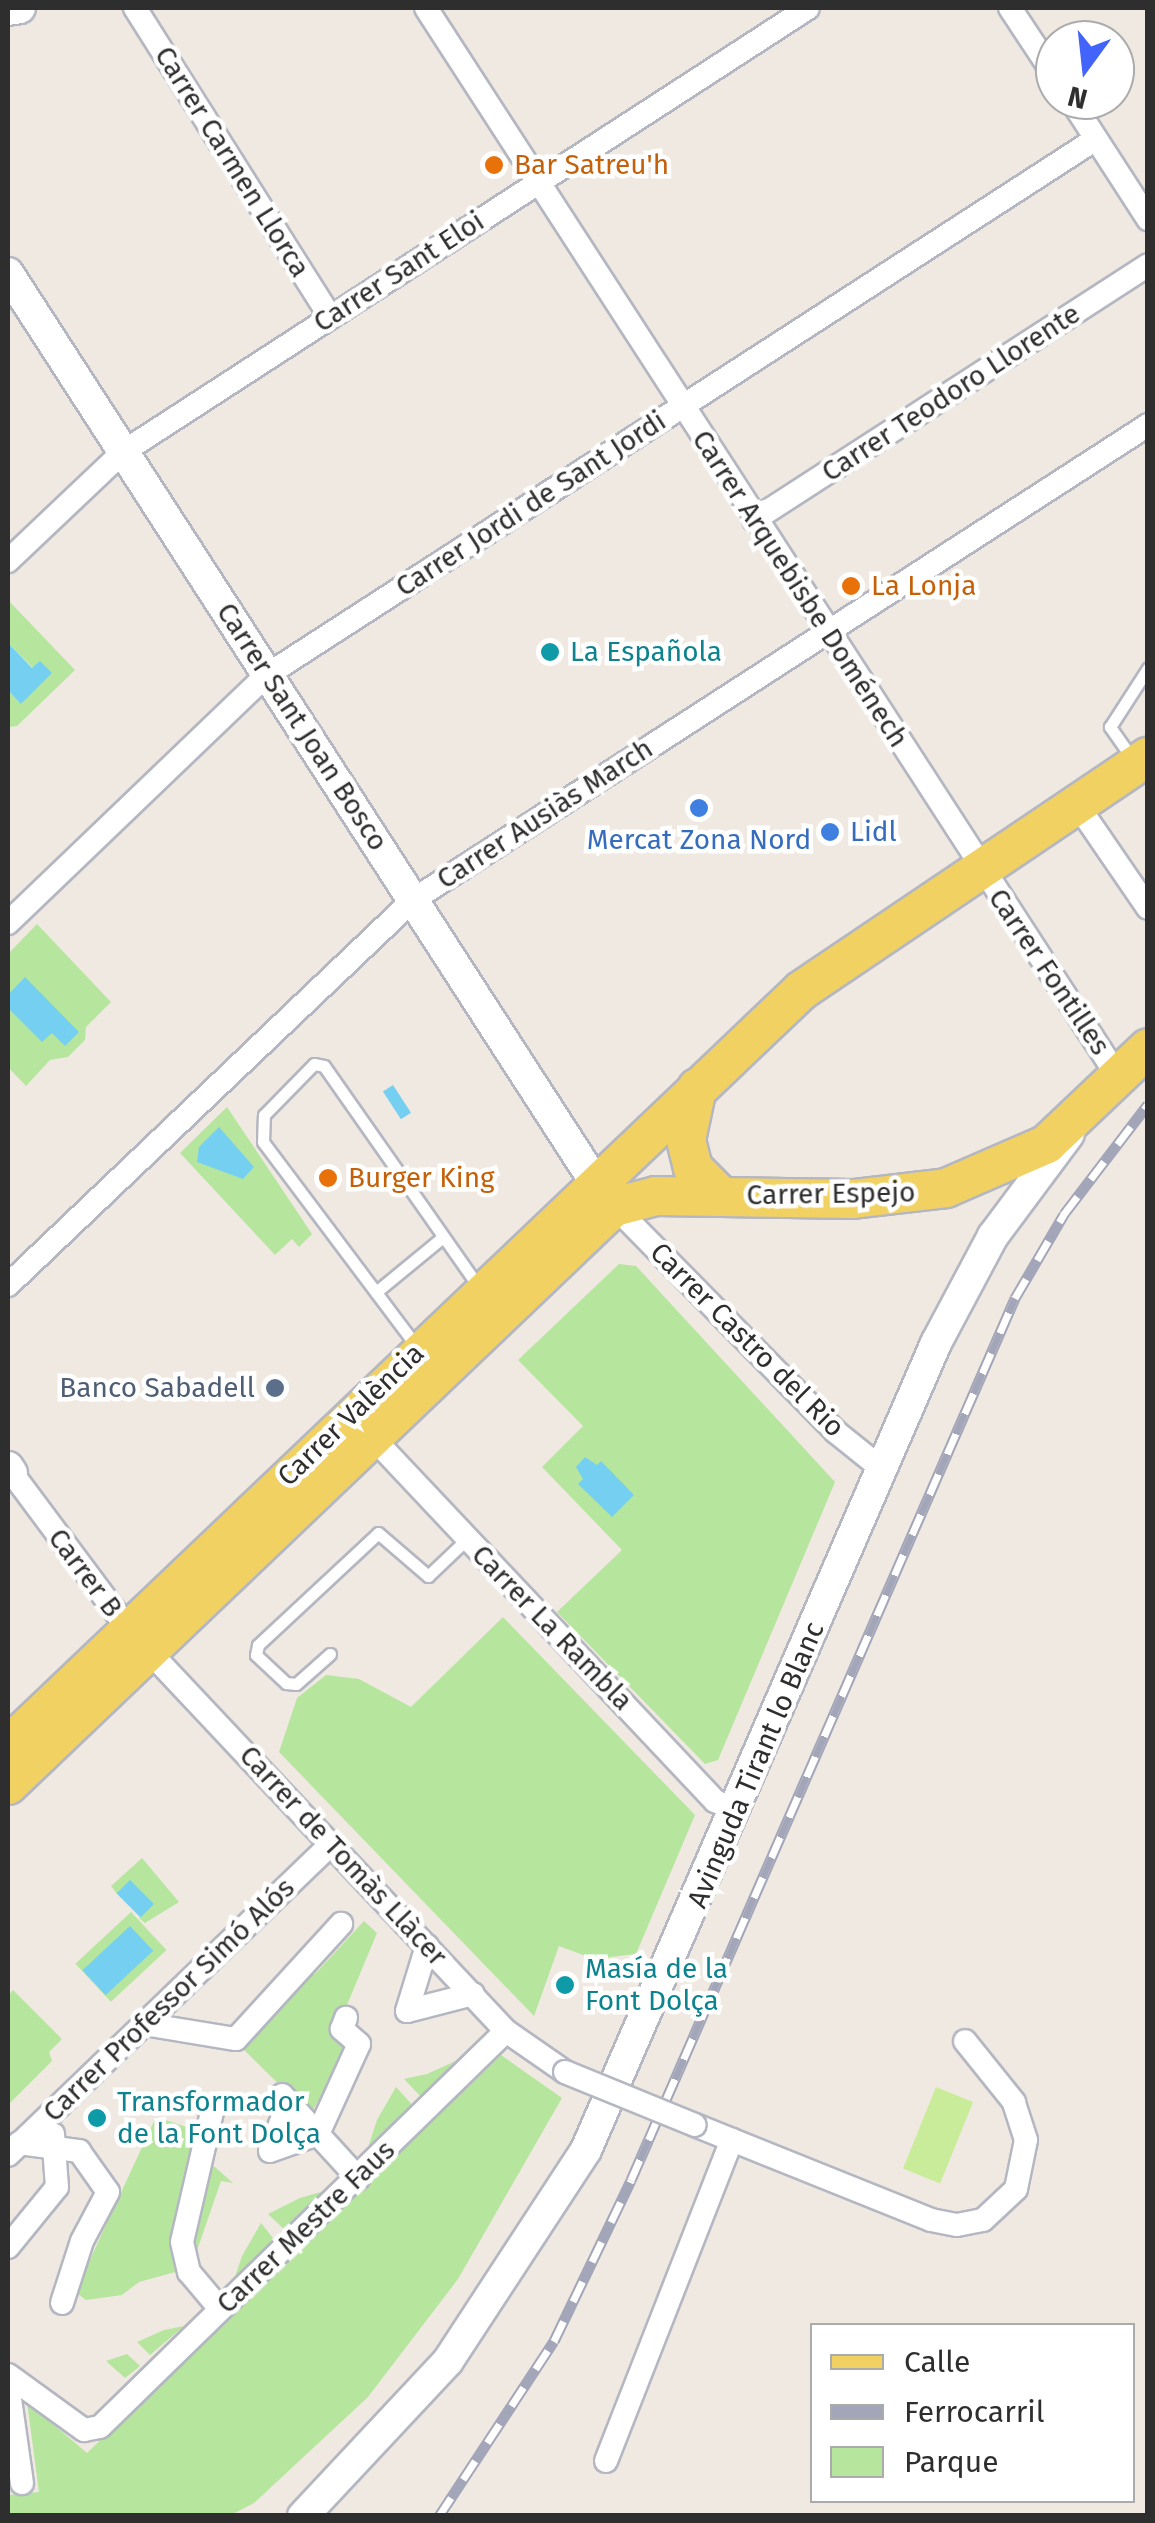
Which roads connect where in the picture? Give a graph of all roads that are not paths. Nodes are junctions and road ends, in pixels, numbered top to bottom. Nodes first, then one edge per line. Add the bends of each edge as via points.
1 (20, 8) edge
2 (135, 8) edge
3 (426, 8) edge
4 (808, 8) edge
5 (1010, 8) edge
6 (8, 10) edge
7 (1035, 46) edge
8 (1084, 120) edge
9 (1096, 139) junction
10 (538, 183) junction
11 (1148, 219) edge
12 (1148, 265) edge
13 (8, 272) edge
14 (330, 316) junction
15 (682, 406) junction
16 (1148, 425) edge
17 (123, 452) junction
18 (754, 520) junction
19 (8, 561) edge
20 (826, 629) junction
21 (1148, 668) edge
22 (268, 675) junction
23 (1142, 760) edge
24 (1076, 803) junction
25 (980, 868) junction
26 (413, 900) junction
27 (1148, 908) edge
28 (8, 923) edge
29 (1148, 1048) edge
30 (1118, 1076) junction
31 (697, 1088) junction
32 (1088, 1110) junction
33 (605, 1195) junction
34 (720, 1195) junction
35 (444, 1238) junction
36 (8, 1285) edge
37 (481, 1291) junction
38 (376, 1292) junction
39 (419, 1350) junction
40 (372, 1437) junction
41 (10, 1470) edge
42 (882, 1470) junction
43 (467, 1539) junction
44 (139, 1641) junction
45 (330, 1654) dead end
46 (8, 1746) edge
47 (8, 1786) edge
48 (737, 1811) junction
49 (330, 1844) junction
50 (341, 1924) dead end
51 (427, 1946) junction
52 (472, 1994) junction
53 (346, 2018) dead end
54 (144, 2024) junction
55 (506, 2031) junction
56 (965, 2041) dead end
57 (57, 2108) junction
58 (212, 2112) dead end
59 (318, 2134) junction
60 (732, 2140) junction
61 (51, 2148) junction
62 (14, 2149) edge
63 (358, 2178) junction
64 (8, 2247) edge
65 (62, 2303) dead end
66 (220, 2309) junction
67 (12, 2378) edge
68 (606, 2461) dead end
69 (22, 2483) dead end
70 (303, 2516) edge

1 - 6 street
2 - 14 street, Carrer Carmen Llorca
3 - 10 street, Carrer Arquebisbe Doménech
4 - 10 street, Carrer Sant Eloi
5 - 7 street
8 - 9 street
9 - 11 street
9 - 15 street, Carrer Jordi de Sant Jordi
10 - 14 street, Carrer Sant Eloi
10 - 15 street, Carrer Arquebisbe Doménech
12 - 18 street, Carrer Teodoro Llorente
13 - 17 street, Carrer Sant Joan Bosco
14 - 17 street, Carrer Sant Eloi
15 - 18 street, Carrer Arquebisbe Doménech
15 - 22 street, Carrer Jordi de Sant Jordi
16 - 20 street, Carrer Ausiàs March
17 - 19 street, Carrer Sant Eloi
17 - 22 street, Carrer Sant Joan Bosco
18 - 20 street, Carrer Arquebisbe Doménech
20 - 25 street, Carrer Arquebisbe Doménech
20 - 26 street, Carrer Ausiàs March
21 - 23 lane via 1110,727
22 - 26 street, Carrer Sant Joan Bosco
22 - 28 street, Carrer Jordi de Sant Jordi
23 - 24 main road, Carrer València
24 - 25 main road, Carrer València
24 - 27 street
25 - 30 street, Carrer Fontilles
25 - 31 main road, Carrer València via 810,984
26 - 33 street, Carrer Sant Joan Bosco
26 - 36 street, Carrer Ausiàs March
29 - 30 main road, Avinguda Tirant lo Blanc
30 - 32 main road, Avinguda Tirant lo Blanc
31 - 33 main road, Carrer València
31 - 34 main road via 686,1140 694,1168
32 - 34 main road, Carrer Espejo via 1026,1156 946,1188 853,1198
32 - 42 street, Avinguda Tirant lo Blanc via 993,1236 936,1343
33 - 34 main road, Carrer Espejo
33 - 37 main road, Carrer València
33 - 40 main road, Carrer València
33 - 42 street, Carrer Castro del Rio
35 - 37 lane
35 - 38 lane
35 - 38 lane via 324,1066 314,1064 264,1115 260,1133
37 - 39 main road, Carrer València
38 - 39 lane
39 - 44 main road, Carrer València
40 - 43 street, Carrer La Rambla
40 - 44 main road, Carrer València
41 - 44 street, Carrer B
42 - 48 street, Avinguda Tirant lo Blanc
43 - 45 lane via 428,1576 378,1533 258,1645 256,1655 286,1683 296,1684
43 - 48 street, Carrer La Rambla via 716,1801
44 - 46 main road, Carrer València
44 - 47 main road, Carrer València
44 - 49 street, Carrer de Tomàs Llàcer
48 - 70 street, Avinguda Tirant lo Blanc via 586,2150 526,2250 448,2361
49 - 51 street, Carrer de Tomàs Llàcer
49 - 54 street, Carrer Professor Simó Alós
50 - 54 street via 236,2039
51 - 52 street, Carrer de Tomàs Llàcer
51 - 52 street via 407,2011
52 - 55 street, Carrer de Tomàs Llàcer
53 - 59 street via 342,2029 363,2048
54 - 57 street, Carrer Professor Simó Alós
55 - 60 street, Carrer de Tomàs Llàcer, bridge via 565,2072
55 - 63 street, Carrer Mestre Faus
56 - 60 street, Carrer de Tomàs Llàcer via 1014,2102 1026,2140 1016,2189 983,2220 941,2224
57 - 61 street
57 - 62 street, Carrer Professor Simó Alós
58 - 66 street via 182,2242 189,2272
59 - 59 street via 285,2099 270,2151
59 - 63 street
60 - 68 street
61 - 62 street
61 - 64 street via 57,2187
61 - 65 street via 79,2150 108,2192 82,2241
63 - 66 street, Carrer Mestre Faus
66 - 67 street, Carrer Mestre Faus via 104,2423 84,2430
67 - 69 street

